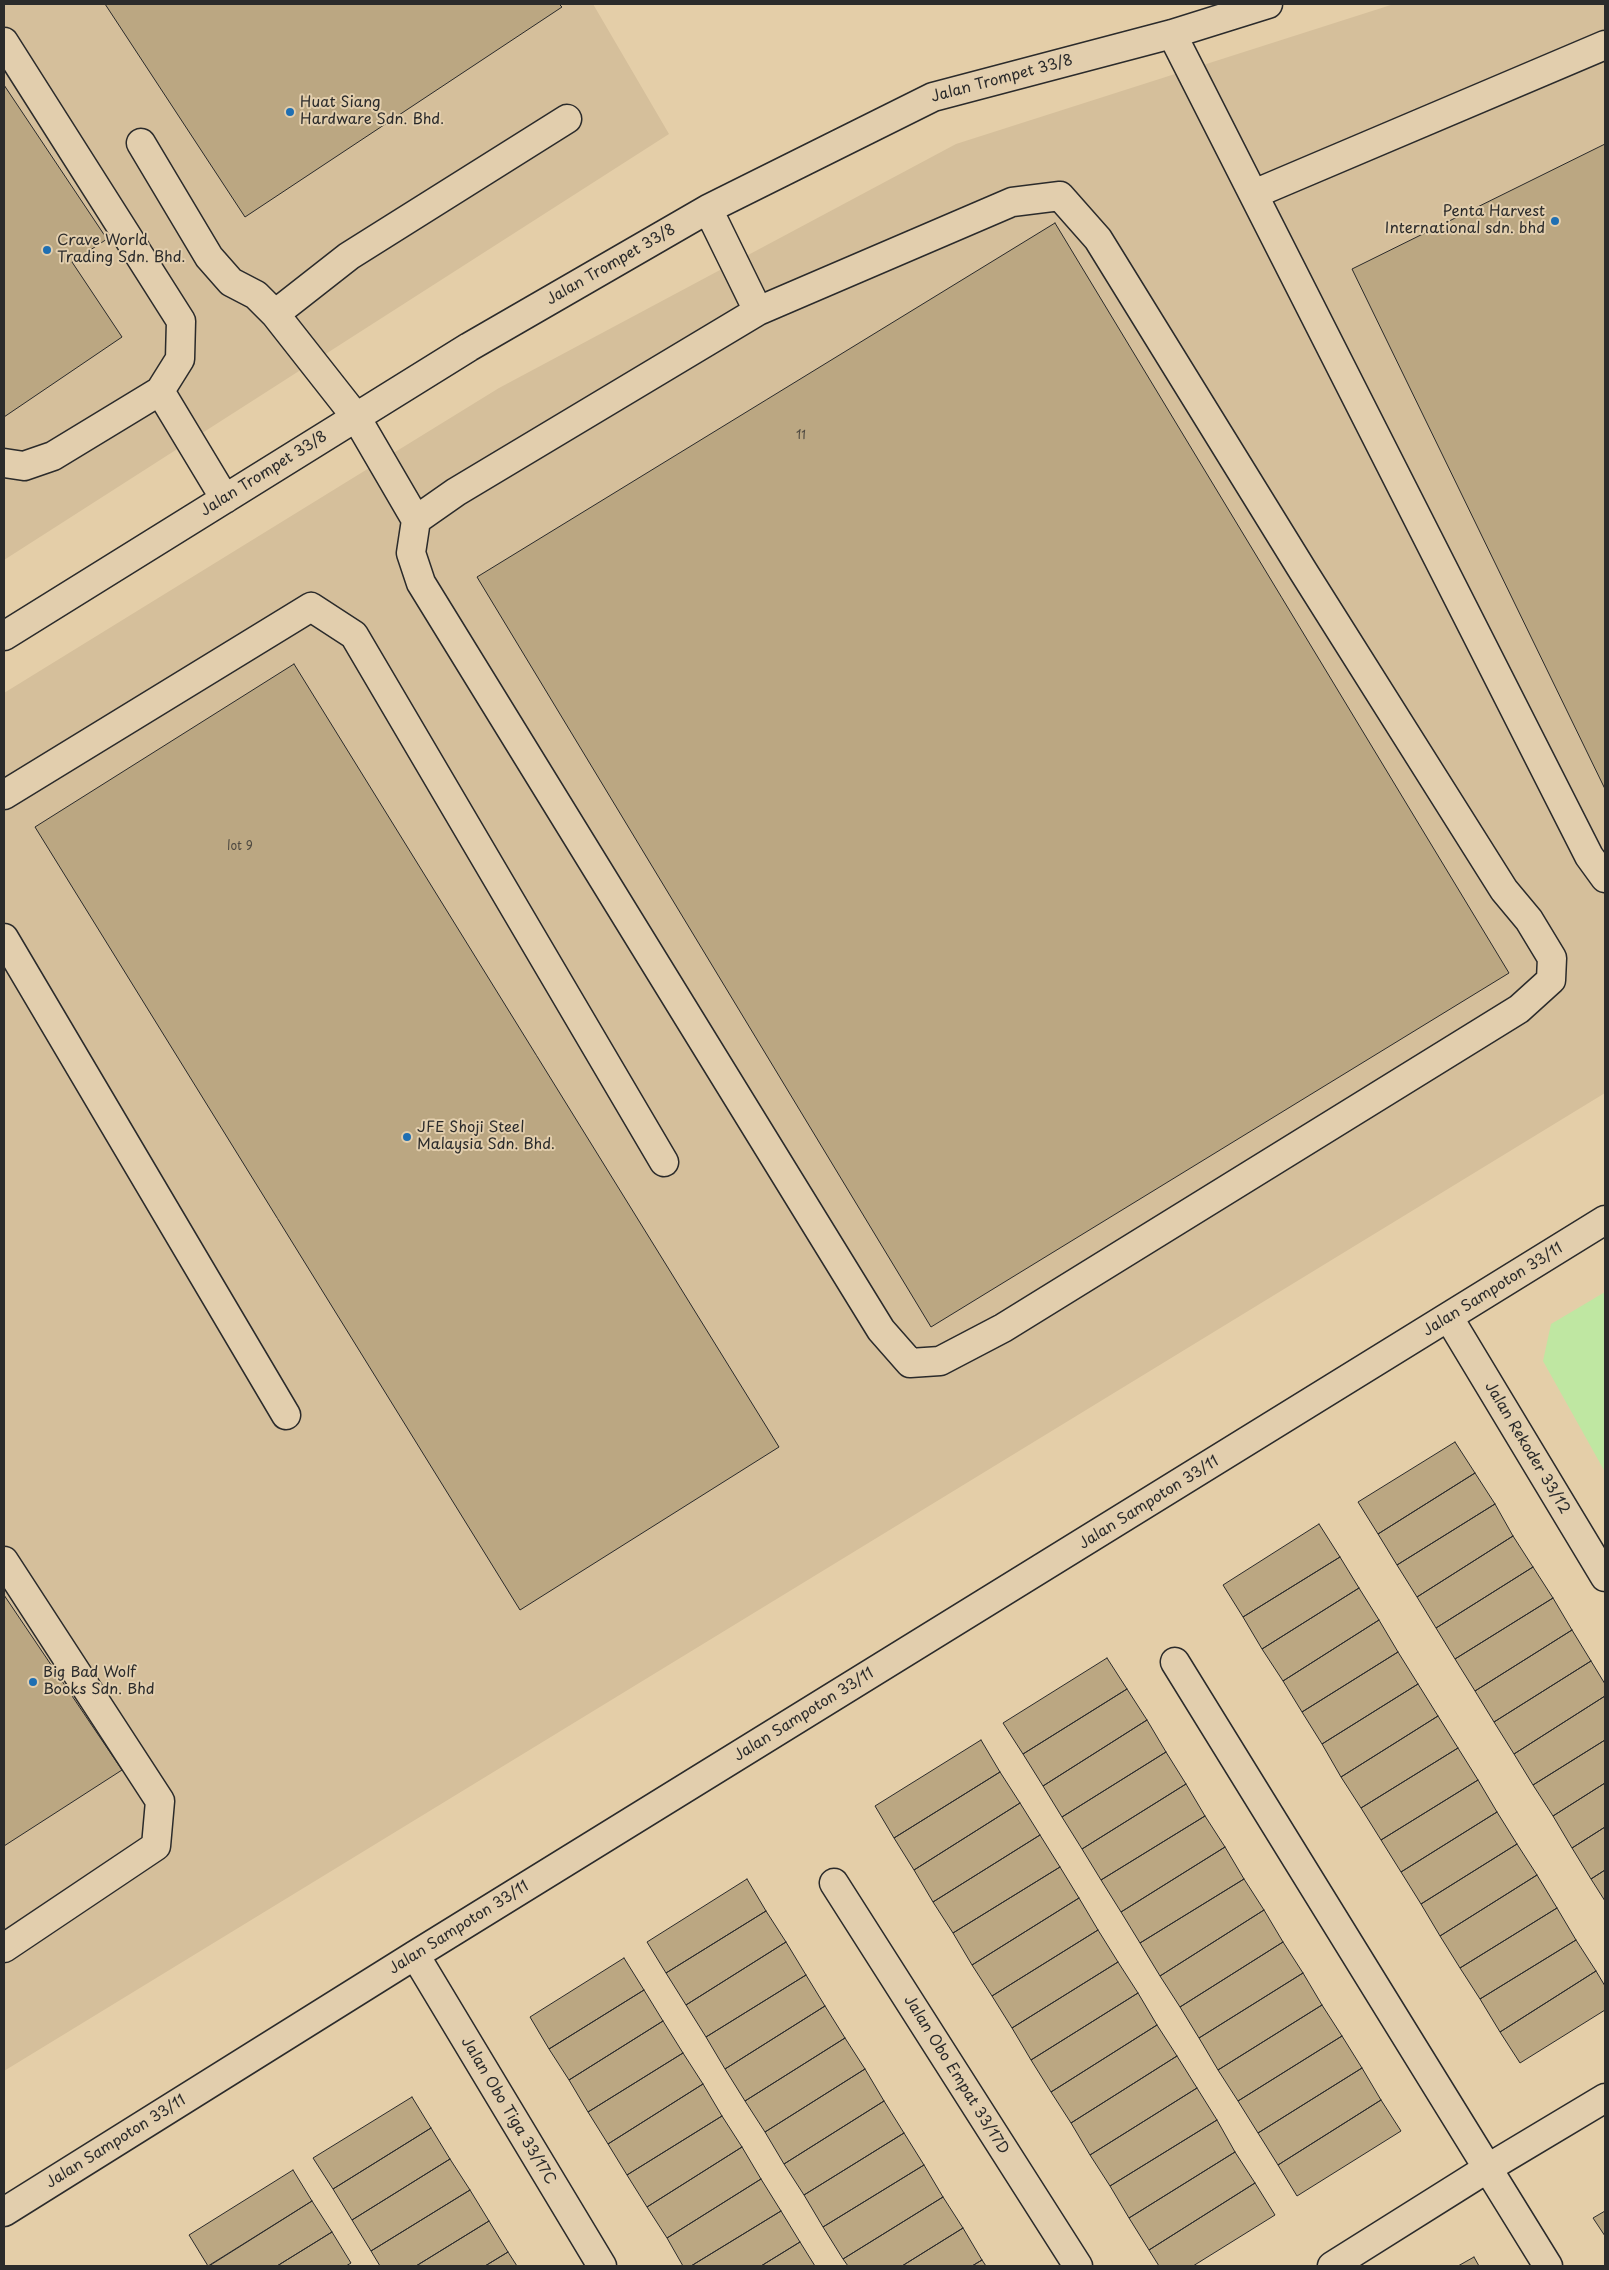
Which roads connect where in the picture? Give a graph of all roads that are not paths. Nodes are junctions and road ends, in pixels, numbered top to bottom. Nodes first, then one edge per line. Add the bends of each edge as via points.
1 (1268, 4) edge
2 (1172, 34) junction
3 (4, 42) edge
4 (1605, 45) edge
5 (567, 119) dead end
6 (141, 143) dead end
7 (1254, 194) junction
8 (708, 210) junction
9 (758, 311) junction
10 (275, 314) junction
11 (160, 391) junction
12 (356, 417) junction
13 (4, 463) edge
14 (224, 499) junction
15 (416, 520) junction
16 (4, 636) edge
17 (4, 795) edge
18 (1605, 878) edge
19 (4, 938) edge
20 (664, 1162) dead end
21 (1605, 1220) edge
22 (1449, 1318) junction
23 (286, 1416) dead end
24 (4, 1561) edge
25 (1605, 1577) edge
26 (1175, 1662) dead end
27 (834, 1883) dead end
28 (4, 1948) edge
29 (415, 1955) junction
30 (1605, 2098) edge
31 (1488, 2168) junction
32 (4, 2212) edge
33 (602, 2266) edge
34 (1078, 2266) edge
35 (1332, 2266) edge
36 (1548, 2266) edge

1 - 2 street, Jalan Trompet 33/8
2 - 7 street
2 - 8 street, Jalan Trompet 33/8 via 933,97
3 - 11 street via 181,321 180,359
4 - 7 street
5 - 10 street via 349,256
6 - 10 street via 209,257 231,282 256,295
7 - 18 street via 1589,856
8 - 9 street
8 - 12 street, Jalan Trompet 33/8 via 470,347
9 - 15 street via 456,492
9 - 15 street via 1012,202 1060,196 1098,239 1302,571 1504,890 1529,920 1552,958 1551,980 1519,1009 1003,1328 940,1361 910,1363 881,1330 421,584 411,552
10 - 12 street
11 - 13 street via 53,456 24,466
11 - 14 street
12 - 14 street, Jalan Trompet 33/8
12 - 15 street
14 - 16 street, Jalan Trompet 33/8
17 - 20 street via 311,607 354,635
19 - 23 street
21 - 22 street, Jalan Sampoton 33/11
22 - 25 street, Jalan Rekoder 33/12
22 - 29 street, Jalan Sampoton 33/11
24 - 28 street via 160,1801 156,1846
26 - 31 street
27 - 34 street, Jalan Obo Empat 33/17D
29 - 32 street, Jalan Sampoton 33/11
29 - 33 street, Jalan Obo Tiga 33/17C
30 - 31 street
31 - 35 street
31 - 36 street

